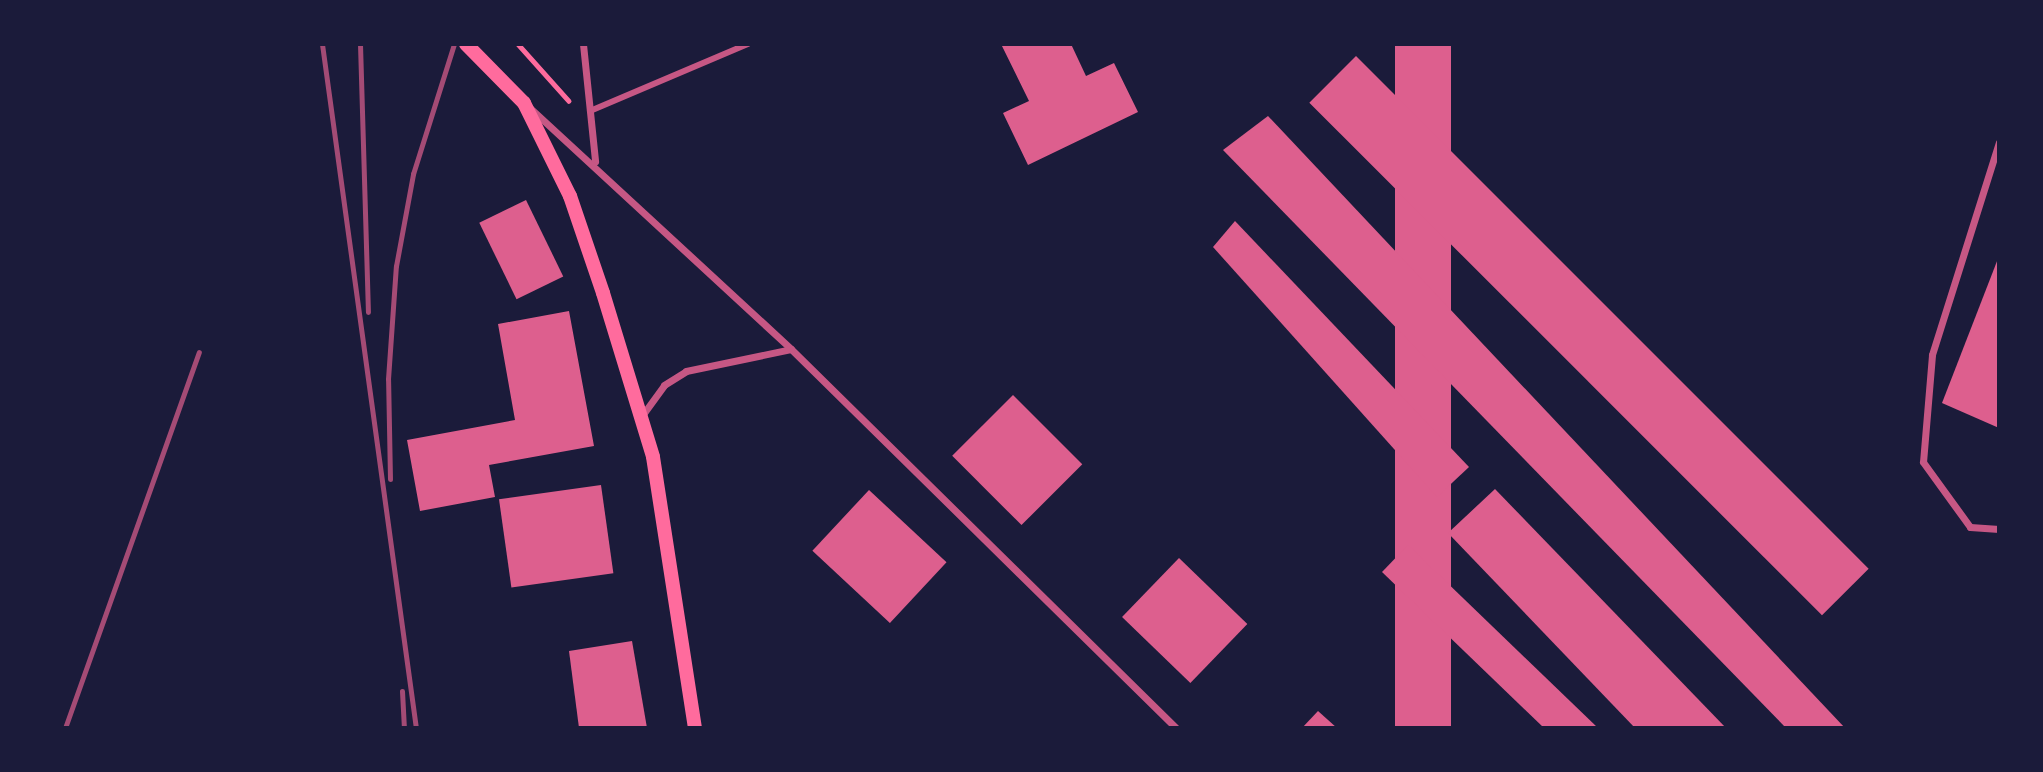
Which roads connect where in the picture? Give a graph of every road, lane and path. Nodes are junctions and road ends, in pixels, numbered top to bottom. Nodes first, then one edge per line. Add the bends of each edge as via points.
1 (466, 44) edge
2 (518, 44) edge
3 (583, 44) edge
4 (748, 44) edge
5 (524, 103) junction
6 (590, 111) junction
7 (593, 129) junction
8 (1999, 142) edge
9 (595, 161) junction
10 (791, 349) junction
11 (641, 417) junction
12 (1999, 529) edge
13 (695, 728) edge
14 (1176, 728) edge

1 - 5 main road
2 - 7 path
3 - 6 street
4 - 6 street
5 - 9 street
5 - 11 main road via 570,196
6 - 7 street
7 - 9 street
8 - 12 street via 1932,355 1923,462 1970,527
9 - 10 street
10 - 11 street via 686,371 664,385
10 - 14 street
11 - 13 main road via 653,457

